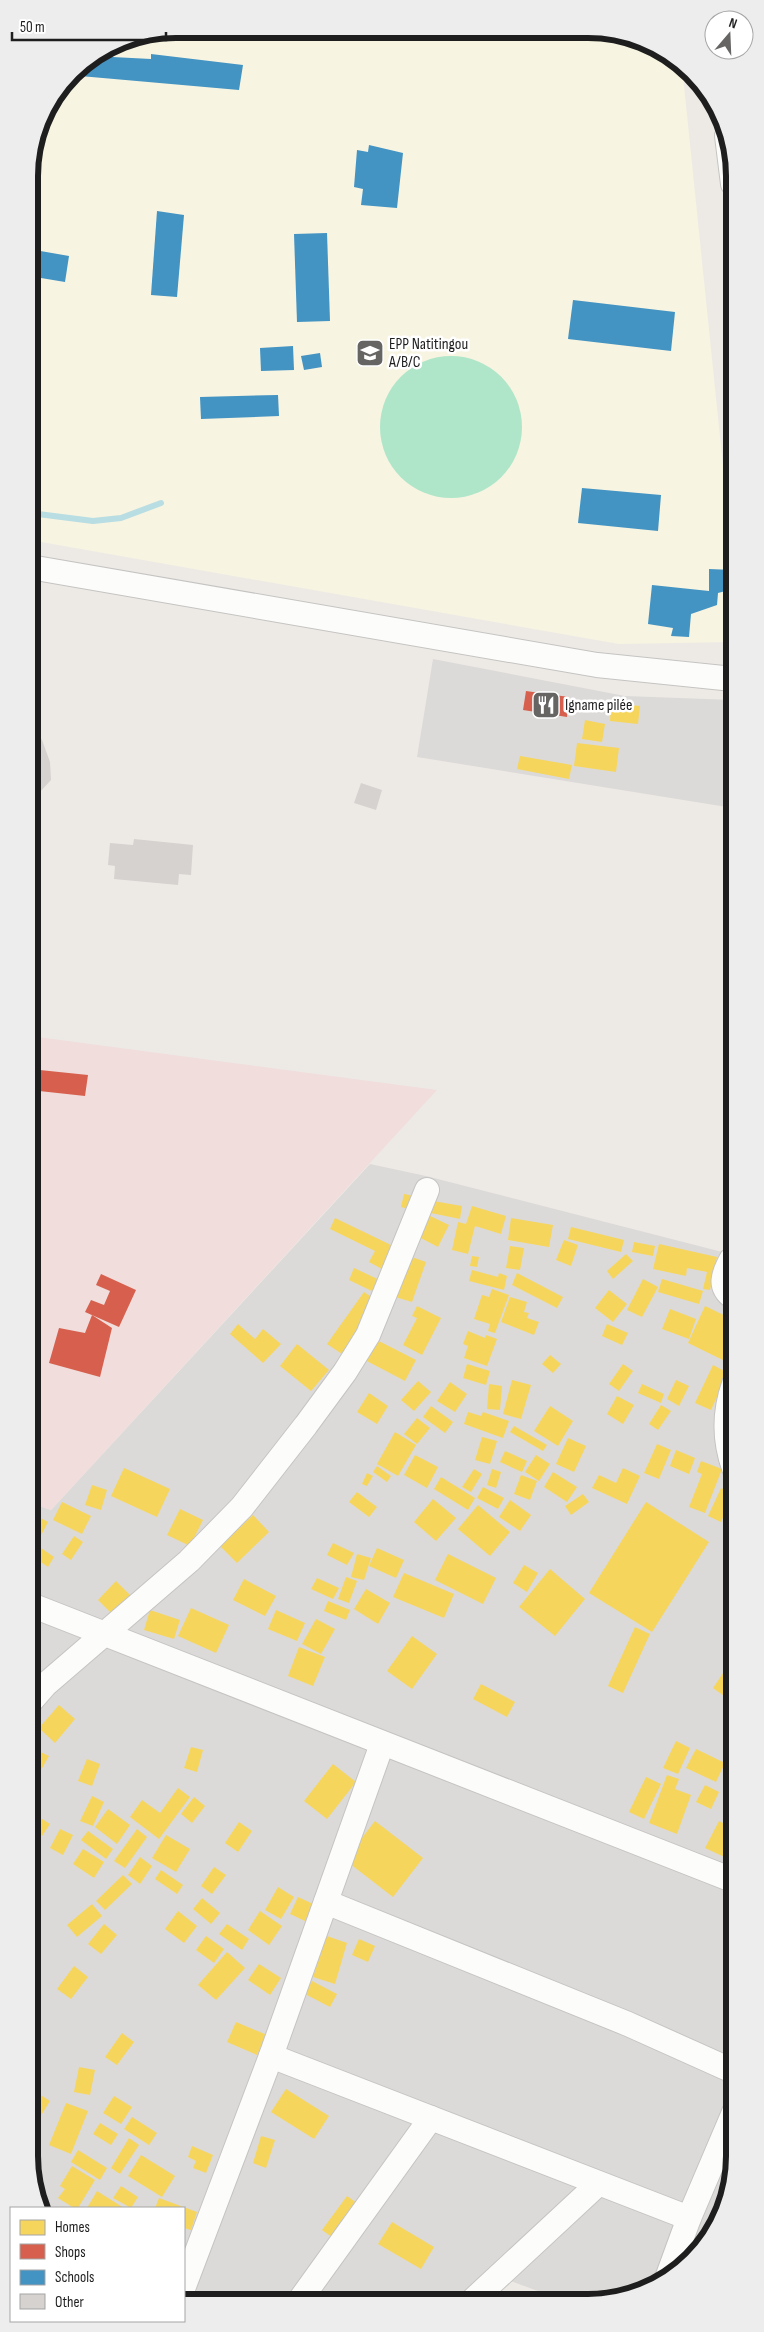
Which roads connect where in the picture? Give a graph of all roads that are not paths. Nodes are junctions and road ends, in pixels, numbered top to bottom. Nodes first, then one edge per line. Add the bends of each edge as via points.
1 (38, 567) edge
2 (726, 678) edge
3 (427, 1190) dead end
4 (726, 1270) edge
5 (726, 1291) edge
6 (38, 1607) edge
7 (105, 1635) junction
8 (38, 1694) edge
9 (382, 1744) junction
10 (726, 1878) edge
11 (326, 1902) junction
12 (271, 2056) junction
13 (726, 2068) edge
14 (431, 2118) junction
15 (726, 2131) edge
16 (598, 2184) junction
17 (689, 2218) junction
18 (671, 2267) edge
19 (185, 2283) edge
20 (304, 2294) edge
21 (479, 2294) edge

1 - 2 street via 597,665
3 - 7 street via 368,1335 345,1372 242,1507 189,1560
4 - 5 street via 723,1286
6 - 7 street
7 - 8 street
7 - 9 street
9 - 10 street
9 - 11 street
11 - 12 street
11 - 13 street via 628,2024
12 - 14 street
12 - 19 street
14 - 16 street
14 - 20 street
15 - 17 street
16 - 17 street
16 - 21 street
17 - 18 street

